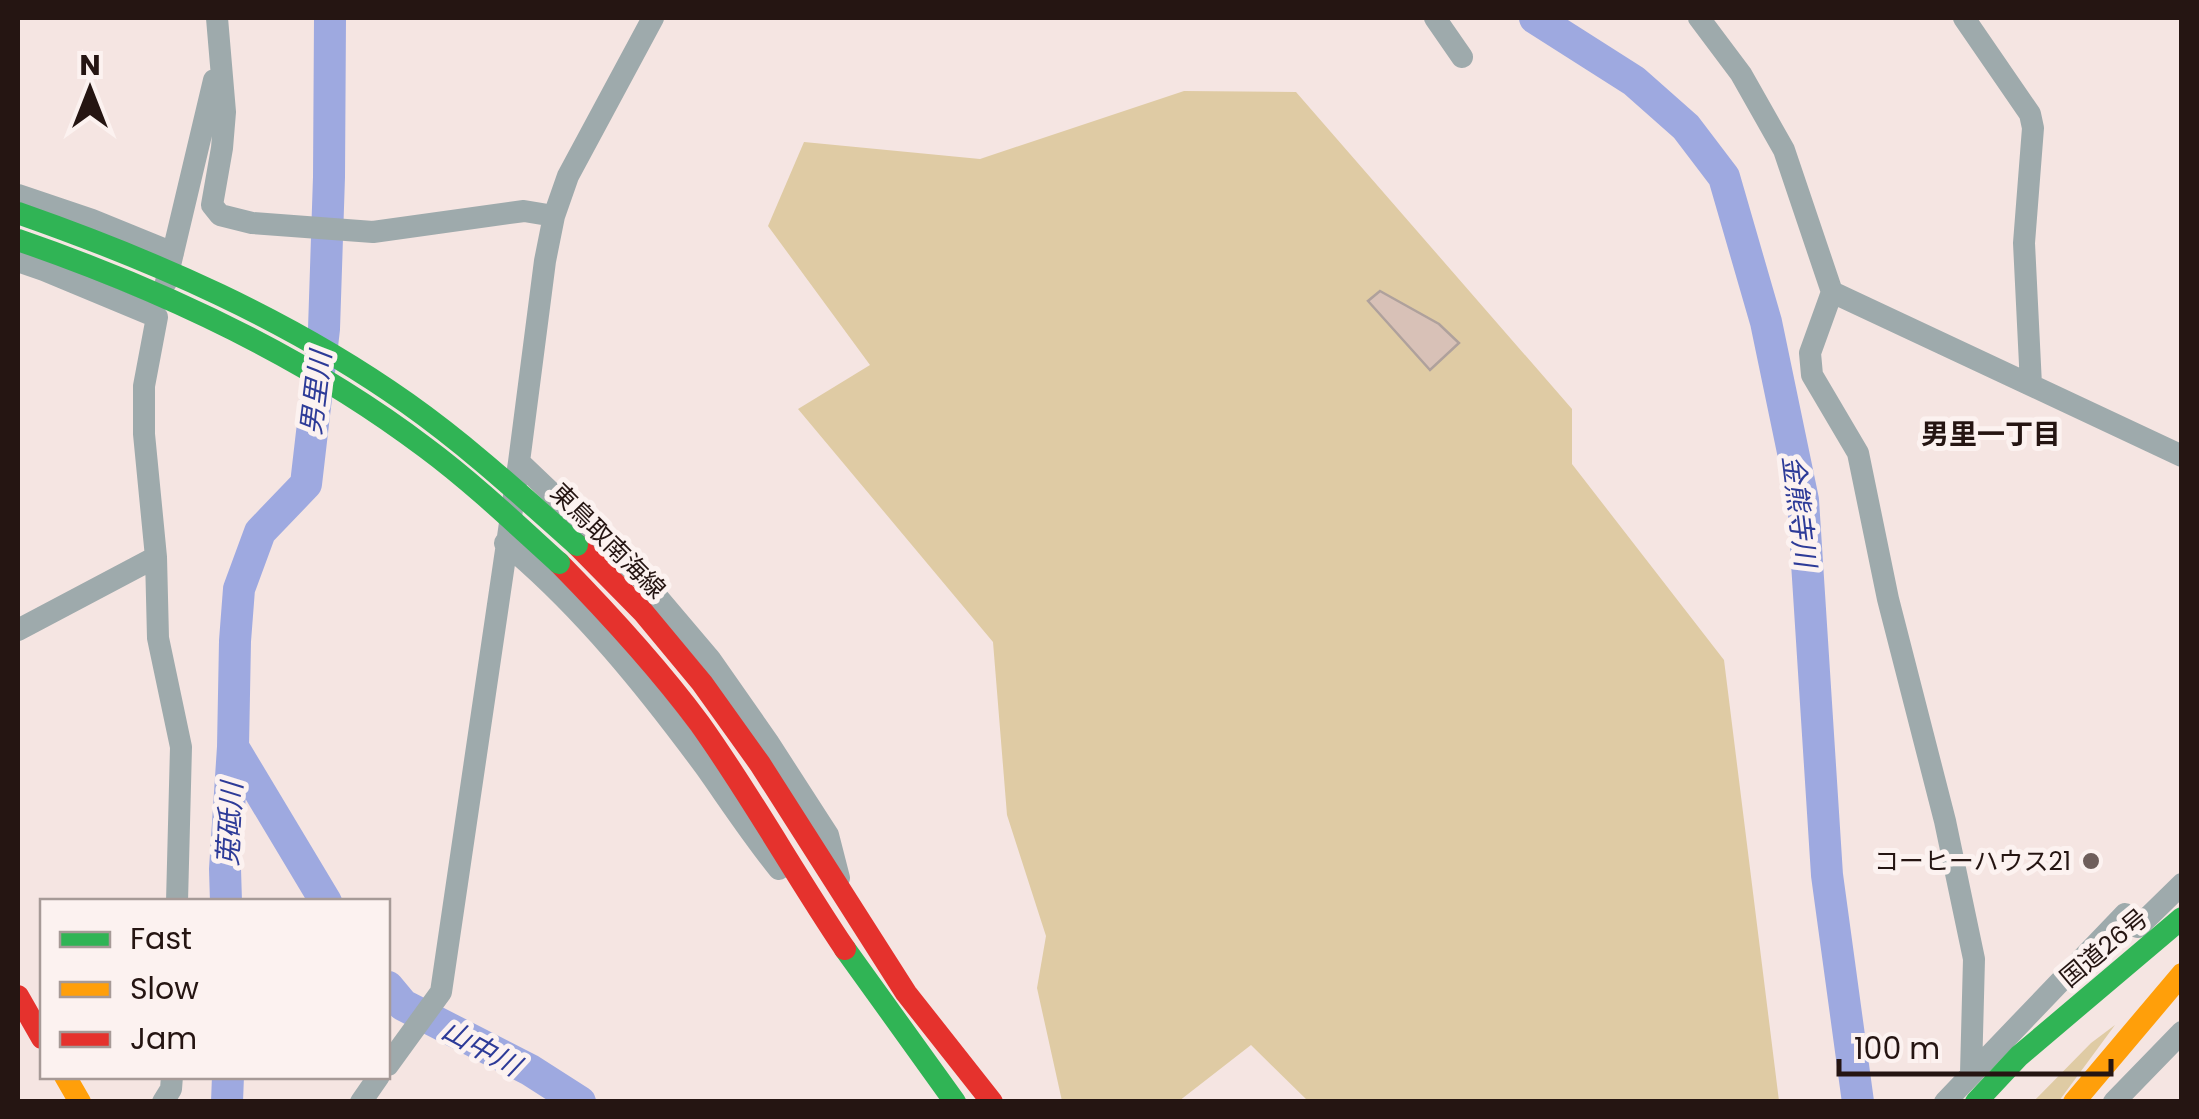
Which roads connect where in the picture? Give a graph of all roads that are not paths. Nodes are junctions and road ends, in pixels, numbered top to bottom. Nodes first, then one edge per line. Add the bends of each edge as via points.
1 (217, 18) edge
2 (653, 18) edge
3 (1435, 18) edge
4 (1700, 18) edge
5 (1964, 18) edge
6 (1462, 58) dead end
7 (219, 62) junction
8 (18, 195) edge
9 (18, 213) edge
10 (554, 216) junction
11 (18, 240) edge
12 (173, 253) junction
13 (18, 261) edge
14 (1832, 292) junction
15 (158, 317) junction
16 (2031, 384) junction
17 (2182, 456) edge
18 (519, 462) junction
19 (506, 543) junction
20 (156, 557) junction
21 (18, 630) edge
22 (2182, 884) edge
23 (843, 896) junction
24 (177, 899) edge
25 (2182, 920) edge
26 (2138, 927) junction
27 (836, 936) junction
28 (2182, 950) edge
29 (2153, 974) dead end
30 (2182, 974) edge
31 (2095, 992) junction
32 (18, 996) edge
33 (2182, 1032) edge
34 (40, 1034) edge
35 (2064, 1045) dead end
36 (390, 1062) edge
37 (1971, 1073) junction
38 (67, 1079) edge
39 (172, 1079) edge
40 (377, 1079) edge
41 (80, 1102) edge
42 (163, 1102) edge
43 (361, 1102) edge
44 (955, 1102) edge
45 (992, 1102) edge
46 (1945, 1102) edge
47 (1976, 1102) edge
48 (2074, 1102) edge
49 (2114, 1102) edge

1 - 7 street
2 - 10 street via 568,176
3 - 6 street
4 - 14 street via 1742,74 1784,150
5 - 16 street via 2033,128 2024,243
7 - 10 street via 224,112 212,205 220,215 373,232 524,212
7 - 12 street
8 - 12 street
9 - 23 main road, 東鳥取南海線, bridge via 236,300 407,403 504,479 577,544 702,683
10 - 18 street
11 - 27 main road, 東鳥取南海線, bridge via 152,290 288,358 402,430 485,495 624,630 679,697
12 - 15 street
13 - 15 street
14 - 16 street
14 - 37 street via 1810,353 1812,375 1858,453 1946,821 1974,959
15 - 20 street via 144,386
16 - 17 street
18 - 19 street
18 - 23 street via 643,580 710,659 828,835
19 - 27 street via 611,648
19 - 36 street via 441,992
20 - 21 street
20 - 24 street via 158,638 181,748
22 - 26 street
23 - 45 main road, 東鳥取南海線 via 906,993
25 - 31 main road, 国道26号
25 - 35 main road
26 - 31 street via 2102,971
26 - 37 street via 2125,914
27 - 44 main road, 東鳥取南海線
28 - 29 main road
30 - 48 main road
31 - 47 main road, 国道26号
32 - 34 main road
33 - 49 street
37 - 46 street
38 - 41 main road
39 - 42 street
40 - 43 street

